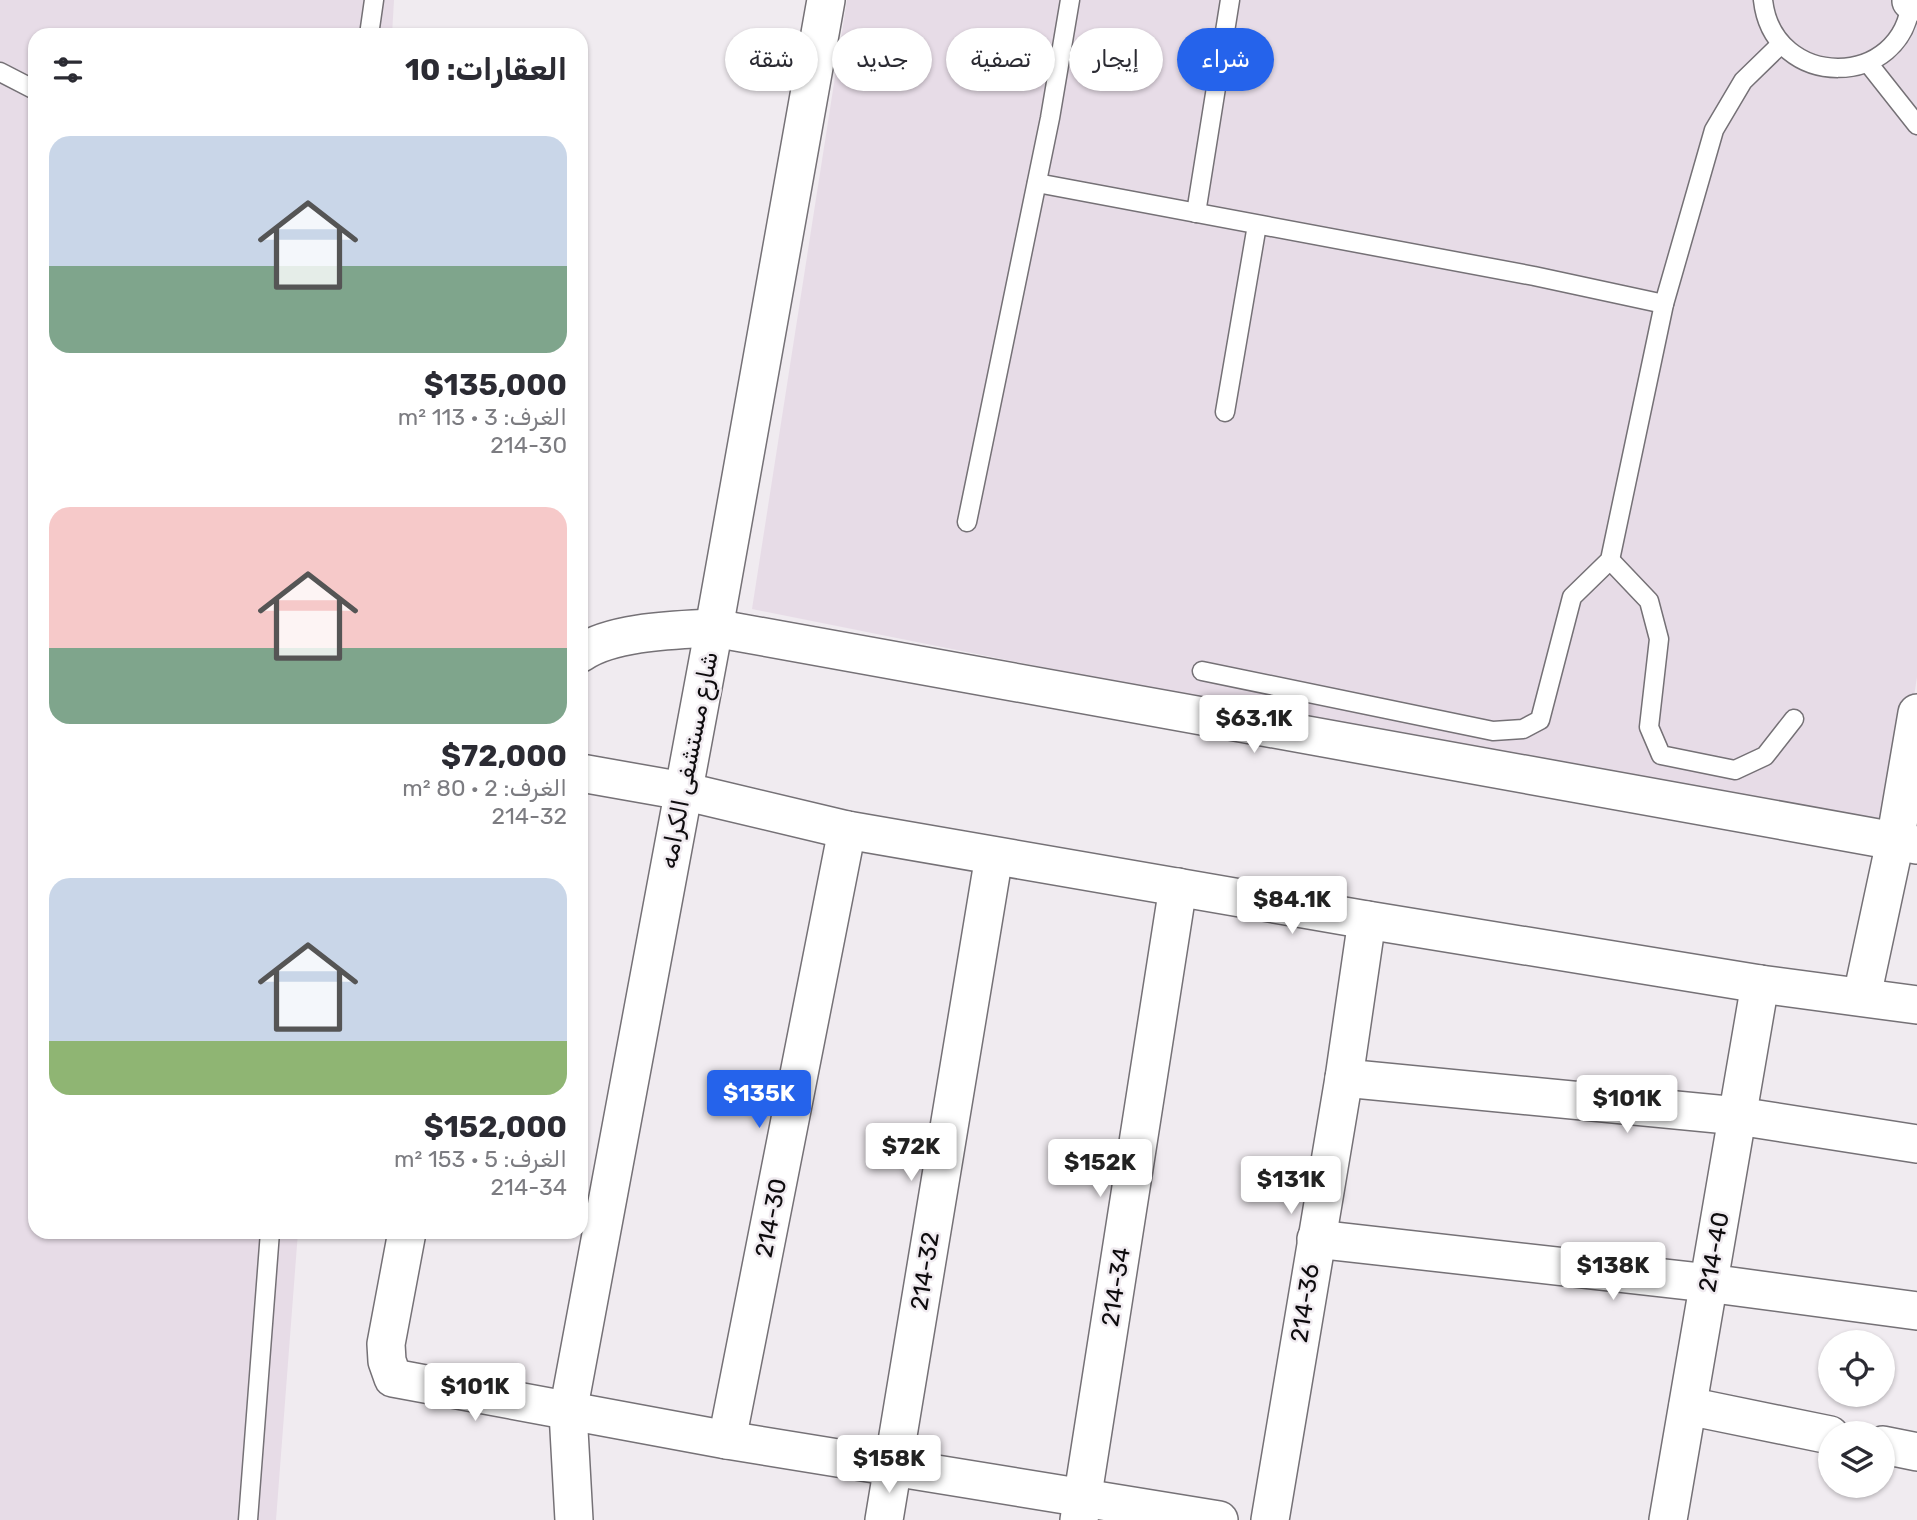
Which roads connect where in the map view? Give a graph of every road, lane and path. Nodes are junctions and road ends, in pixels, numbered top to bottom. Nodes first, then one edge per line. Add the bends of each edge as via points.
1 (374, 0) edge
2 (825, 0) edge
3 (1070, 0) edge
4 (1230, 0) edge
5 (1763, 0) edge
6 (1911, 0) edge
7 (1917, 2) edge
8 (370, 28) edge
9 (1780, 45) junction
10 (1868, 63) junction
11 (0, 72) edge
12 (28, 86) edge
13 (1917, 125) edge
14 (1037, 183) junction
15 (1196, 213) junction
16 (1257, 225) junction
17 (1664, 304) junction
18 (1226, 412) dead end
19 (967, 522) dead end
20 (1609, 560) junction
21 (714, 628) junction
22 (588, 648) edge
23 (1202, 671) dead end
24 (1917, 713) edge
25 (1794, 719) dead end
26 (588, 774) edge
27 (683, 790) junction
28 (847, 830) junction
29 (1906, 843) edge
30 (994, 856) junction
31 (1178, 887) junction
32 (1367, 920) junction
33 (1760, 984) junction
34 (1862, 996) junction
35 (1917, 1005) edge
36 (1344, 1078) junction
37 (1738, 1116) junction
38 (1917, 1144) edge
39 (269, 1239) edge
40 (406, 1239) edge
41 (1316, 1239) junction
42 (1708, 1283) junction
43 (1917, 1311) edge
44 (1688, 1406) junction
45 (568, 1412) junction
46 (1818, 1433) edge
47 (727, 1440) junction
48 (1895, 1448) edge
49 (1917, 1452) edge
50 (893, 1467) junction
51 (1081, 1509) edge
52 (248, 1520) edge
53 (574, 1520) edge
54 (884, 1520) edge
55 (1219, 1520) edge
56 (1270, 1520) edge
57 (1668, 1520) edge

1 - 8 lane
2 - 21 street, شارع مستشفى الكرامه
3 - 14 lane
4 - 15 lane
5 - 9 lane via 1765,17
6 - 7 street
6 - 10 lane via 1910,16 1894,44
9 - 10 lane via 1807,63 1838,70
9 - 17 lane via 1743,81 1714,130
10 - 13 lane
11 - 12 lane
14 - 15 lane
14 - 19 lane
15 - 16 lane
16 - 17 lane
16 - 18 lane
17 - 20 lane
20 - 23 lane via 1572,597 1540,720 1522,729 1493,731
20 - 25 lane via 1649,601 1659,639 1648,727 1661,755 1735,770 1765,756
21 - 22 street via 653,631
21 - 27 street, شارع مستشفى الكرامه
21 - 29 street
24 - 29 street
26 - 27 street
27 - 28 street
27 - 45 street, شارع مستشفى الكرامه
28 - 30 street
28 - 47 street, 214-30
29 - 34 street
30 - 31 street
30 - 50 street, 214-32
31 - 32 street
31 - 51 street, 214-34
32 - 33 street
32 - 36 street, 214-36
33 - 34 street
33 - 37 street, 214-40
34 - 35 street
36 - 37 street
36 - 41 street, 214-36
37 - 38 street
37 - 42 street, 214-40
39 - 52 lane
40 - 45 street via 386,1344 393,1378
41 - 42 street
41 - 56 street, 214-36
42 - 43 street
42 - 44 street, 214-40
44 - 46 street
44 - 57 street, 214-40
45 - 47 street
45 - 53 street, شارع مستشفى الكرامه
47 - 50 street
48 - 49 street
50 - 51 street
50 - 54 street, 214-32
51 - 55 street

